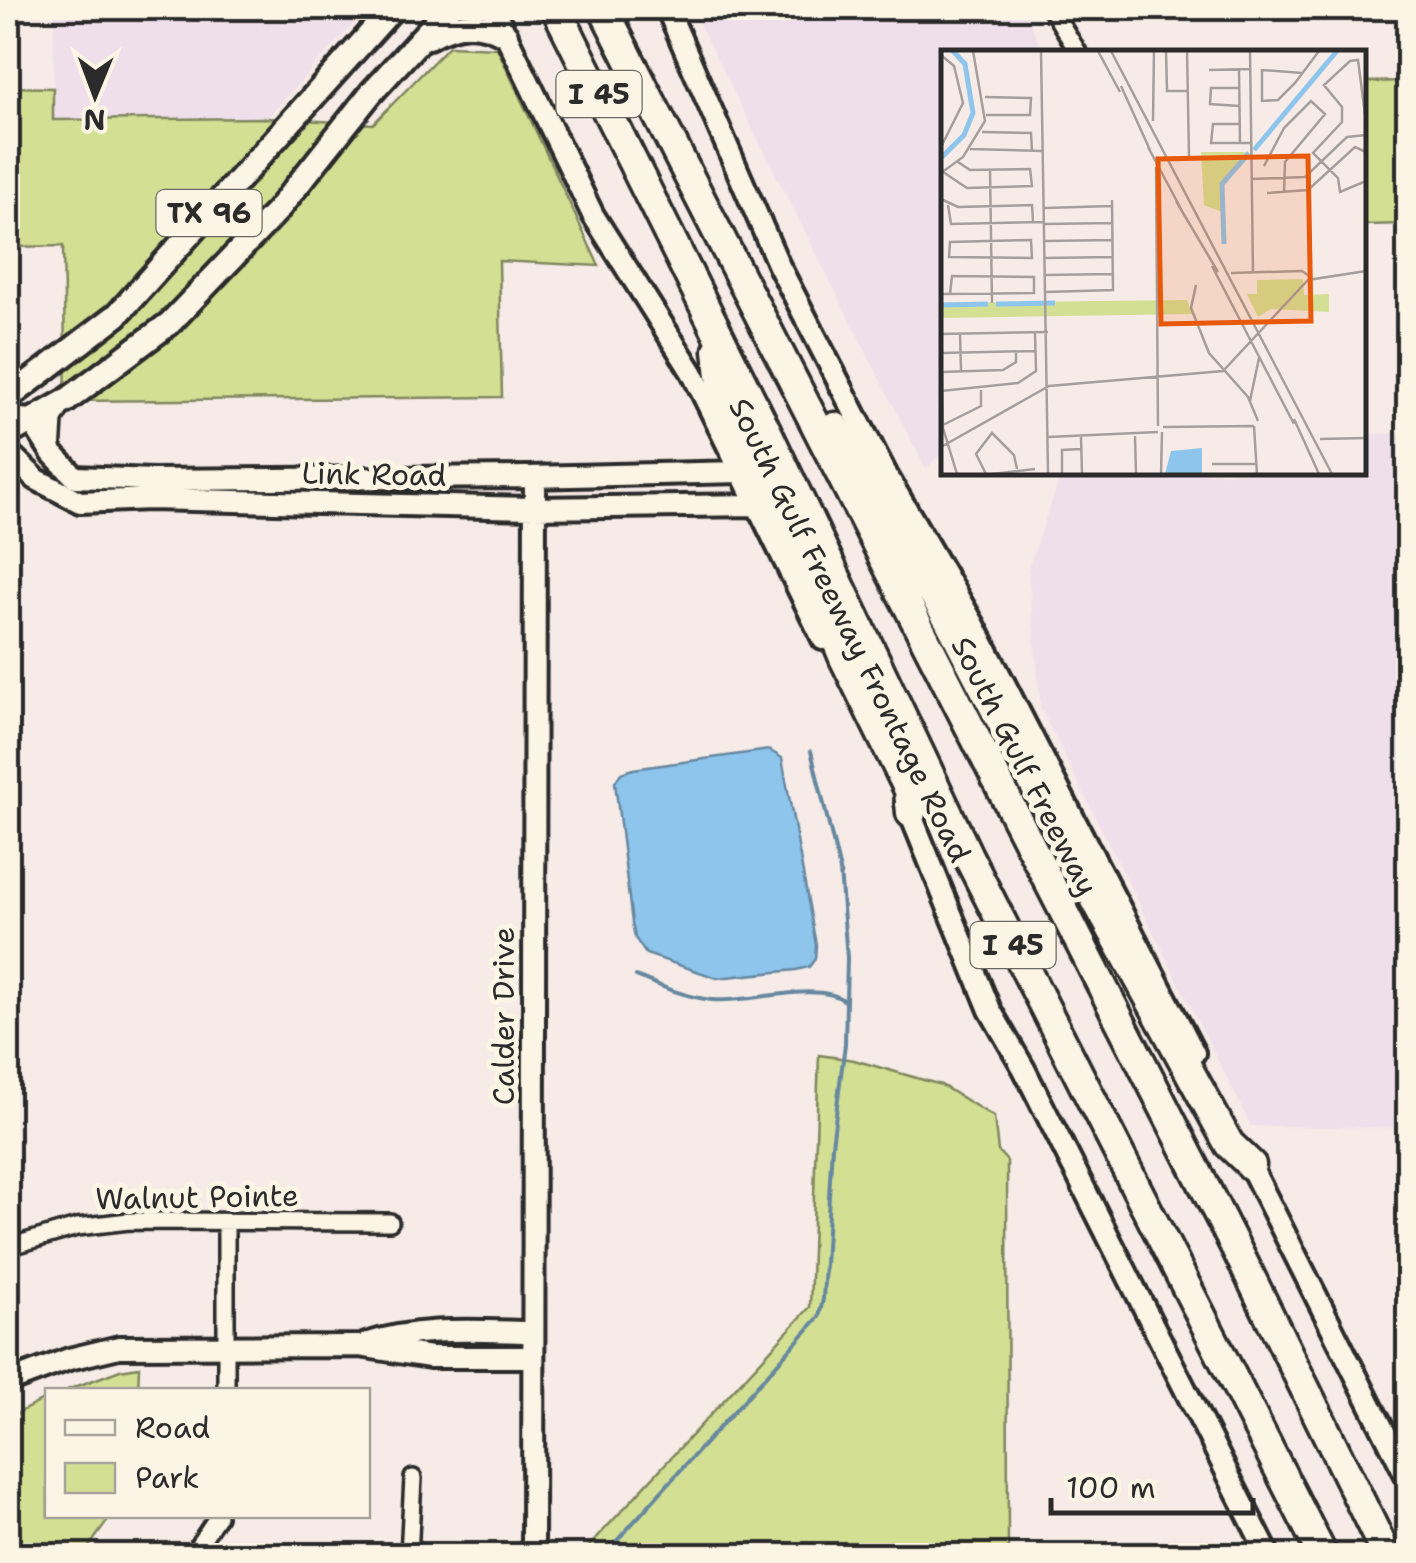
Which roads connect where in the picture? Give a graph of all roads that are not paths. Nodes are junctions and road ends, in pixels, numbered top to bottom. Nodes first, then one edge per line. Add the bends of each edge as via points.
1 (393, 8) edge
2 (449, 8) edge
3 (493, 8) edge
4 (508, 8) edge
5 (602, 8) edge
6 (667, 8) edge
7 (1051, 8) edge
8 (558, 10) edge
9 (505, 34) junction
10 (417, 43) junction
11 (1077, 50) edge
12 (716, 329) junction
13 (782, 360) junction
14 (8, 398) edge
15 (66, 400) junction
16 (19, 419) edge
17 (8, 434) edge
18 (8, 452) edge
19 (52, 452) junction
20 (741, 472) junction
21 (534, 477) junction
22 (346, 479) junction
23 (346, 504) junction
24 (756, 505) junction
25 (534, 508) junction
26 (911, 814) junction
27 (1251, 1165) junction
28 (226, 1222) junction
29 (390, 1222) dead end
30 (8, 1247) edge
31 (533, 1332) junction
32 (226, 1344) junction
33 (360, 1346) junction
34 (533, 1357) junction
35 (8, 1382) edge
36 (226, 1388) edge
37 (412, 1478) dead end
38 (1408, 1479) edge
39 (217, 1518) edge
40 (195, 1549) edge
41 (220, 1556) edge
42 (410, 1556) edge
43 (533, 1556) edge
44 (1269, 1556) edge
45 (1323, 1556) edge
46 (1387, 1556) edge

1 - 14 main road, TX 96 via 117,315
2 - 10 main road, TX 96
3 - 9 main road, South Gulf Freeway Frontage Road
4 - 9 main road
5 - 13 highway, South Gulf Freeway / I 45
6 - 27 main road via 779,266 887,476 973,623
7 - 11 street
8 - 12 highway, I 45
9 - 10 main road via 474,22 450,25
9 - 20 main road, South Gulf Freeway Frontage Road via 593,215 692,372
10 - 15 main road, TX 96 via 277,210 170,322
12 - 26 highway via 722,384 910,790
12 - 45 highway, I 45 via 968,856
13 - 27 highway via 833,424 949,620 1229,1144
13 - 46 highway, South Gulf Freeway / I 45
15 - 16 main road, TX 96
15 - 19 street via 54,420
16 - 17 main road, TX 96
16 - 19 main road, Link Road
18 - 23 main road, Link Road via 36,479 80,502
19 - 22 main road, Link Road via 75,477
20 - 21 main road, Link Road
20 - 24 main road, South Gulf Freeway Frontage Road
21 - 22 main road, Link Road
21 - 25 main road, Calder Drive
22 - 23 street
23 - 25 main road, Link Road
24 - 25 main road, Link Road
24 - 26 main road, South Gulf Freeway Frontage Road
25 - 31 main road, Calder Drive
26 - 44 main road, South Gulf Freeway Frontage Road via 990,1010
27 - 38 main road
28 - 29 street, Walnut Pointe
28 - 30 street, Walnut Pointe via 77,1226
28 - 32 street
31 - 33 main road via 405,1333
31 - 34 main road, Calder Drive
32 - 33 main road
32 - 35 main road via 118,1347
32 - 36 street
33 - 34 main road via 430,1356
34 - 43 main road, Calder Drive
37 - 42 street
39 - 40 street
40 - 41 street

